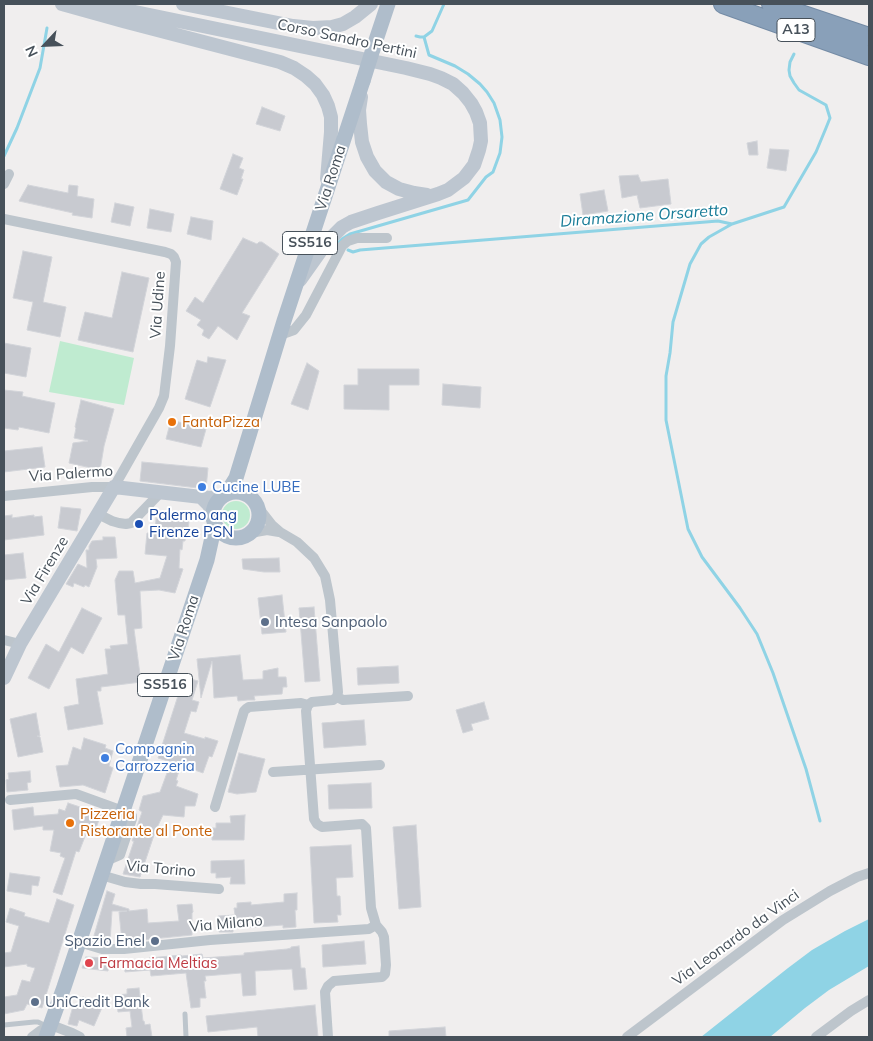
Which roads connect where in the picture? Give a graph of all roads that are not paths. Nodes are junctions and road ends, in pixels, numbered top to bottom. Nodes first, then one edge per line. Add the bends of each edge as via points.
1 (62, 4) edge
2 (96, 4) edge
3 (183, 4) edge
4 (371, 4) edge
5 (388, 4) edge
6 (723, 4) edge
7 (771, 4) edge
8 (869, 37) edge
9 (869, 56) edge
10 (363, 81) junction
11 (9, 174) dead end
12 (4, 184) edge
13 (438, 194) junction
14 (324, 199) junction
15 (4, 220) edge
16 (387, 238) dead end
17 (295, 287) junction
18 (280, 335) junction
19 (242, 458) junction
20 (114, 487) junction
21 (162, 491) junction
22 (225, 495) junction
23 (4, 496) edge
24 (200, 497) junction
25 (255, 503) junction
26 (98, 514) junction
27 (214, 519) junction
28 (280, 532) junction
29 (243, 536) junction
30 (207, 560) junction
31 (4, 640) edge
32 (20, 644) junction
33 (4, 678) edge
34 (408, 696) dead end
35 (337, 697) junction
36 (308, 704) junction
37 (380, 765) dead end
38 (310, 768) junction
39 (273, 772) dead end
40 (10, 800) dead end
41 (215, 807) dead end
42 (123, 811) junction
43 (104, 868) junction
44 (869, 873) edge
45 (219, 889) dead end
46 (376, 925) junction
47 (79, 942) junction
48 (869, 1000) edge
49 (185, 1014) dead end
50 (4, 1025) edge
51 (48, 1029) edge
52 (74, 1036) edge
53 (32, 1037) edge
54 (186, 1037) edge
55 (328, 1037) edge
56 (627, 1037) edge
57 (816, 1037) edge

1 - 14 street via 280,62 306,76 323,94 331,117
2 - 13 street, Corso Sandro Pertini via 406,68 453,84 476,112 481,141 470,171 457,184
3 - 4 street, Corso Sandro Pertini via 313,28 343,24
5 - 10 main road, Via Roma / SS516, bridge
6 - 9 highway, A13
7 - 8 highway, A13
10 - 13 street via 359,110 362,142 371,164 386,182 399,189
10 - 14 main road, Via Roma / SS516
11 - 12 street
13 - 17 street, Corso Sandro Pertini via 342,227 323,247
14 - 17 main road, Via Roma / SS516
15 - 20 street, Via Udine via 165,252 174,257 164,396
16 - 18 street via 358,238 342,246 306,315 294,330
17 - 18 main road, Via Roma / SS516
18 - 19 main road, Via Roma / SS516
19 - 22 main road, Via Roma / SS516 via 236,478
19 - 25 main road, Via Roma / SS516 via 244,476
20 - 21 street, Via Palermo
20 - 23 street, Via Palermo
20 - 26 street, Via Firenze
21 - 24 street, Via Palermo
21 - 26 street via 126,524
22 - 24 street, Via Palermo
22 - 25 main road via 240,493
22 - 27 main road, SS516 via 214,508
24 - 27 street via 209,506
25 - 28 street
25 - 29 main road via 258,524
26 - 32 street, Via Firenze
27 - 29 main road via 223,534 230,538
27 - 30 main road, Via Roma / SS516
28 - 29 street via 267,530
28 - 35 street via 304,547 325,576 331,608
29 - 30 main road, Via Roma / SS516 via 226,542
30 - 42 main road, Via Roma / SS516
31 - 32 street
32 - 33 street, Via Firenze
34 - 35 street via 342,700
35 - 36 street
36 - 38 street
36 - 41 street via 249,707 244,711
37 - 38 street
38 - 39 street
38 - 46 street via 317,824 322,827 362,824 366,828 371,908
40 - 42 street via 76,794
42 - 43 main road, Via Roma / SS516
43 - 45 street, Via Torino via 124,882
43 - 47 main road, Via Roma / SS516
44 - 56 street, Via Leonardo da Vinci via 830,891 783,920
46 - 47 street, Via Milano via 124,949 102,949
46 - 55 street via 384,938 385,974 378,978 334,981 328,986 325,992
47 - 51 main road, Via Roma / SS516
48 - 57 street
49 - 54 lane
50 - 51 lane via 38,1022
51 - 52 street
51 - 53 street

